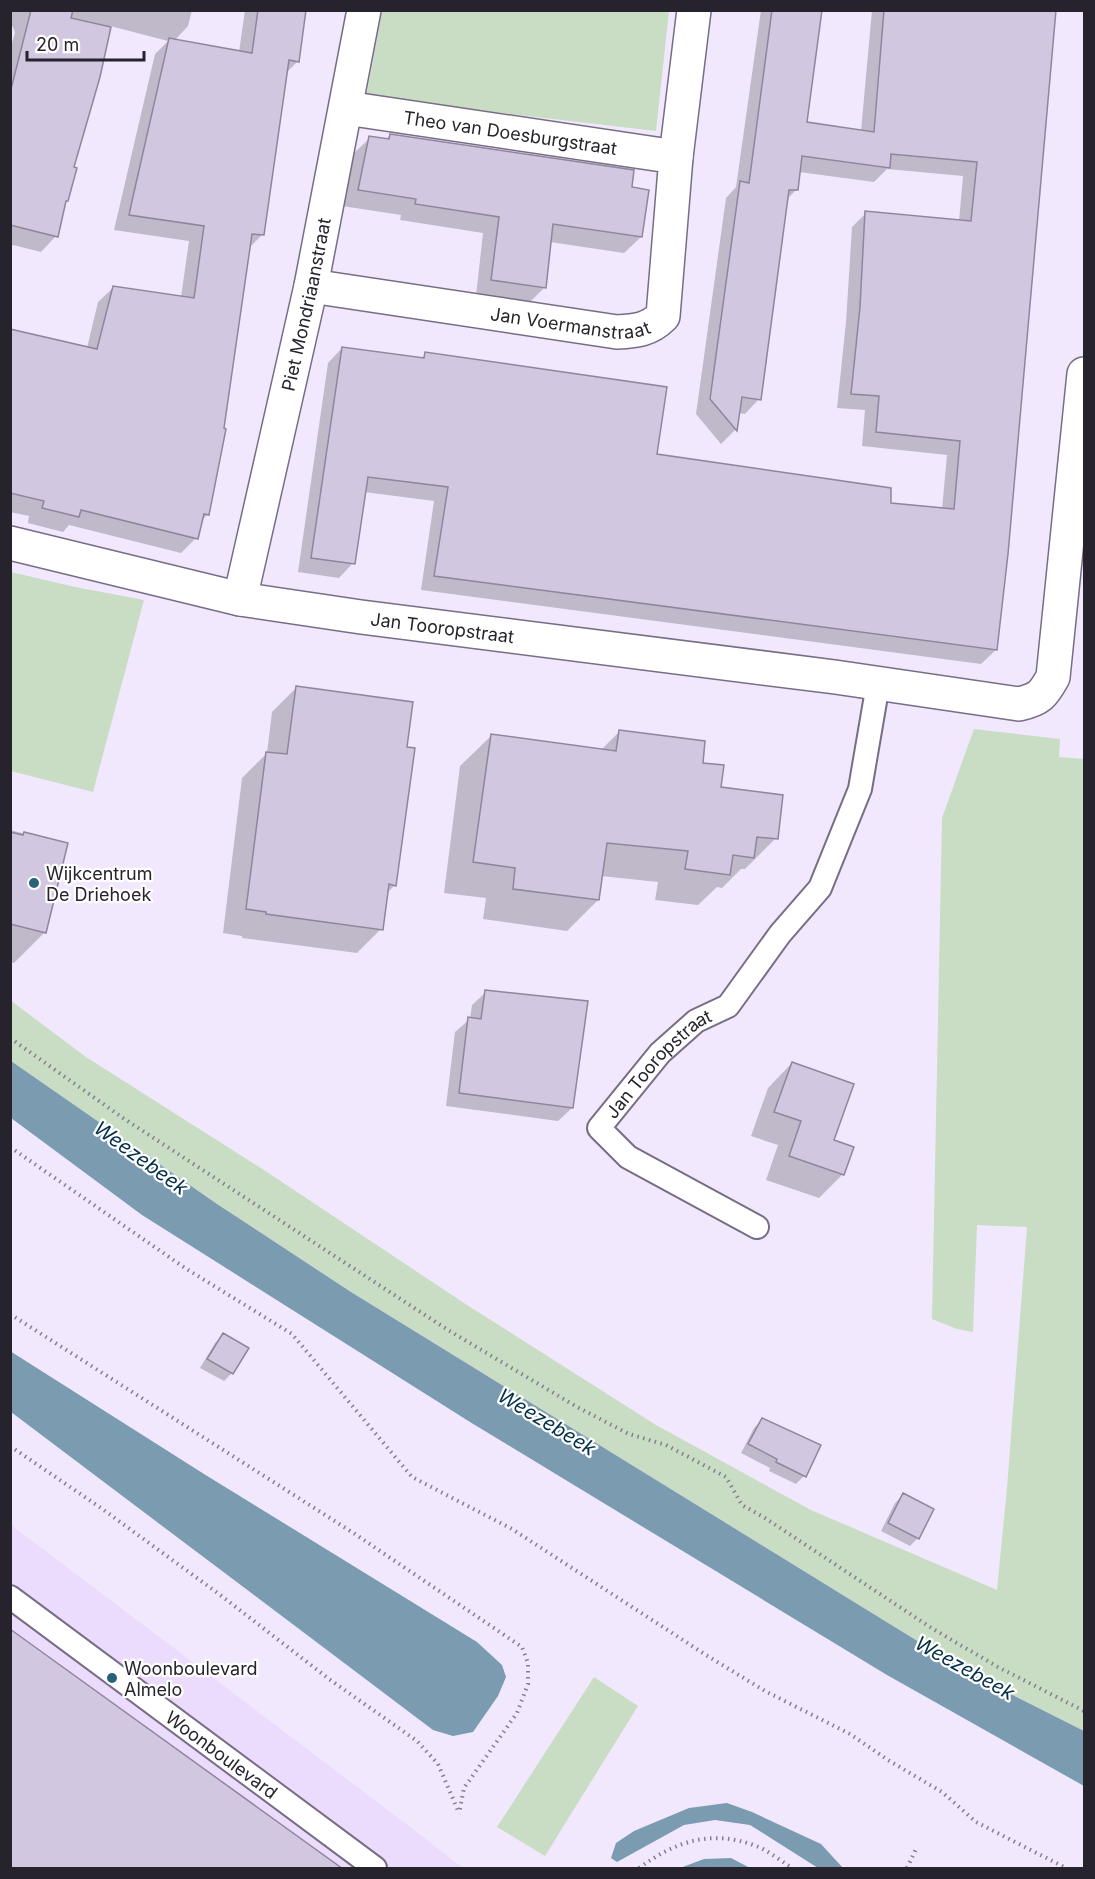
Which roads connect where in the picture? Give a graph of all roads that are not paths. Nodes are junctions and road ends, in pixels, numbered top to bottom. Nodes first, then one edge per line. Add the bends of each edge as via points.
1 (364, 10) edge
2 (694, 10) edge
3 (346, 108) junction
4 (676, 157) junction
5 (311, 286) junction
6 (1084, 374) edge
7 (10, 543) edge
8 (240, 599) junction
9 (878, 684) junction
10 (757, 1227) dead end
11 (10, 1597) edge
12 (375, 1869) edge

1 - 3 street, Piet Mondriaanstraat
2 - 4 street, Jan Voermanstraat
3 - 4 street, Theo van Doesburgstraat
3 - 5 street, Piet Mondriaanstraat
4 - 5 street, Jan Voermanstraat via 663,316 640,331 617,332
5 - 8 street, Piet Mondriaanstraat
6 - 9 street, Jan Tooropstraat via 1053,677 1045,691 1036,700 1019,704
7 - 8 street, Jan Tooropstraat
8 - 9 street, Jan Tooropstraat
9 - 10 lane, Jan Tooropstraat via 860,789 820,888 780,934 728,1006 696,1021 660,1053 600,1128 628,1157
11 - 12 lane, Woonboulevard

